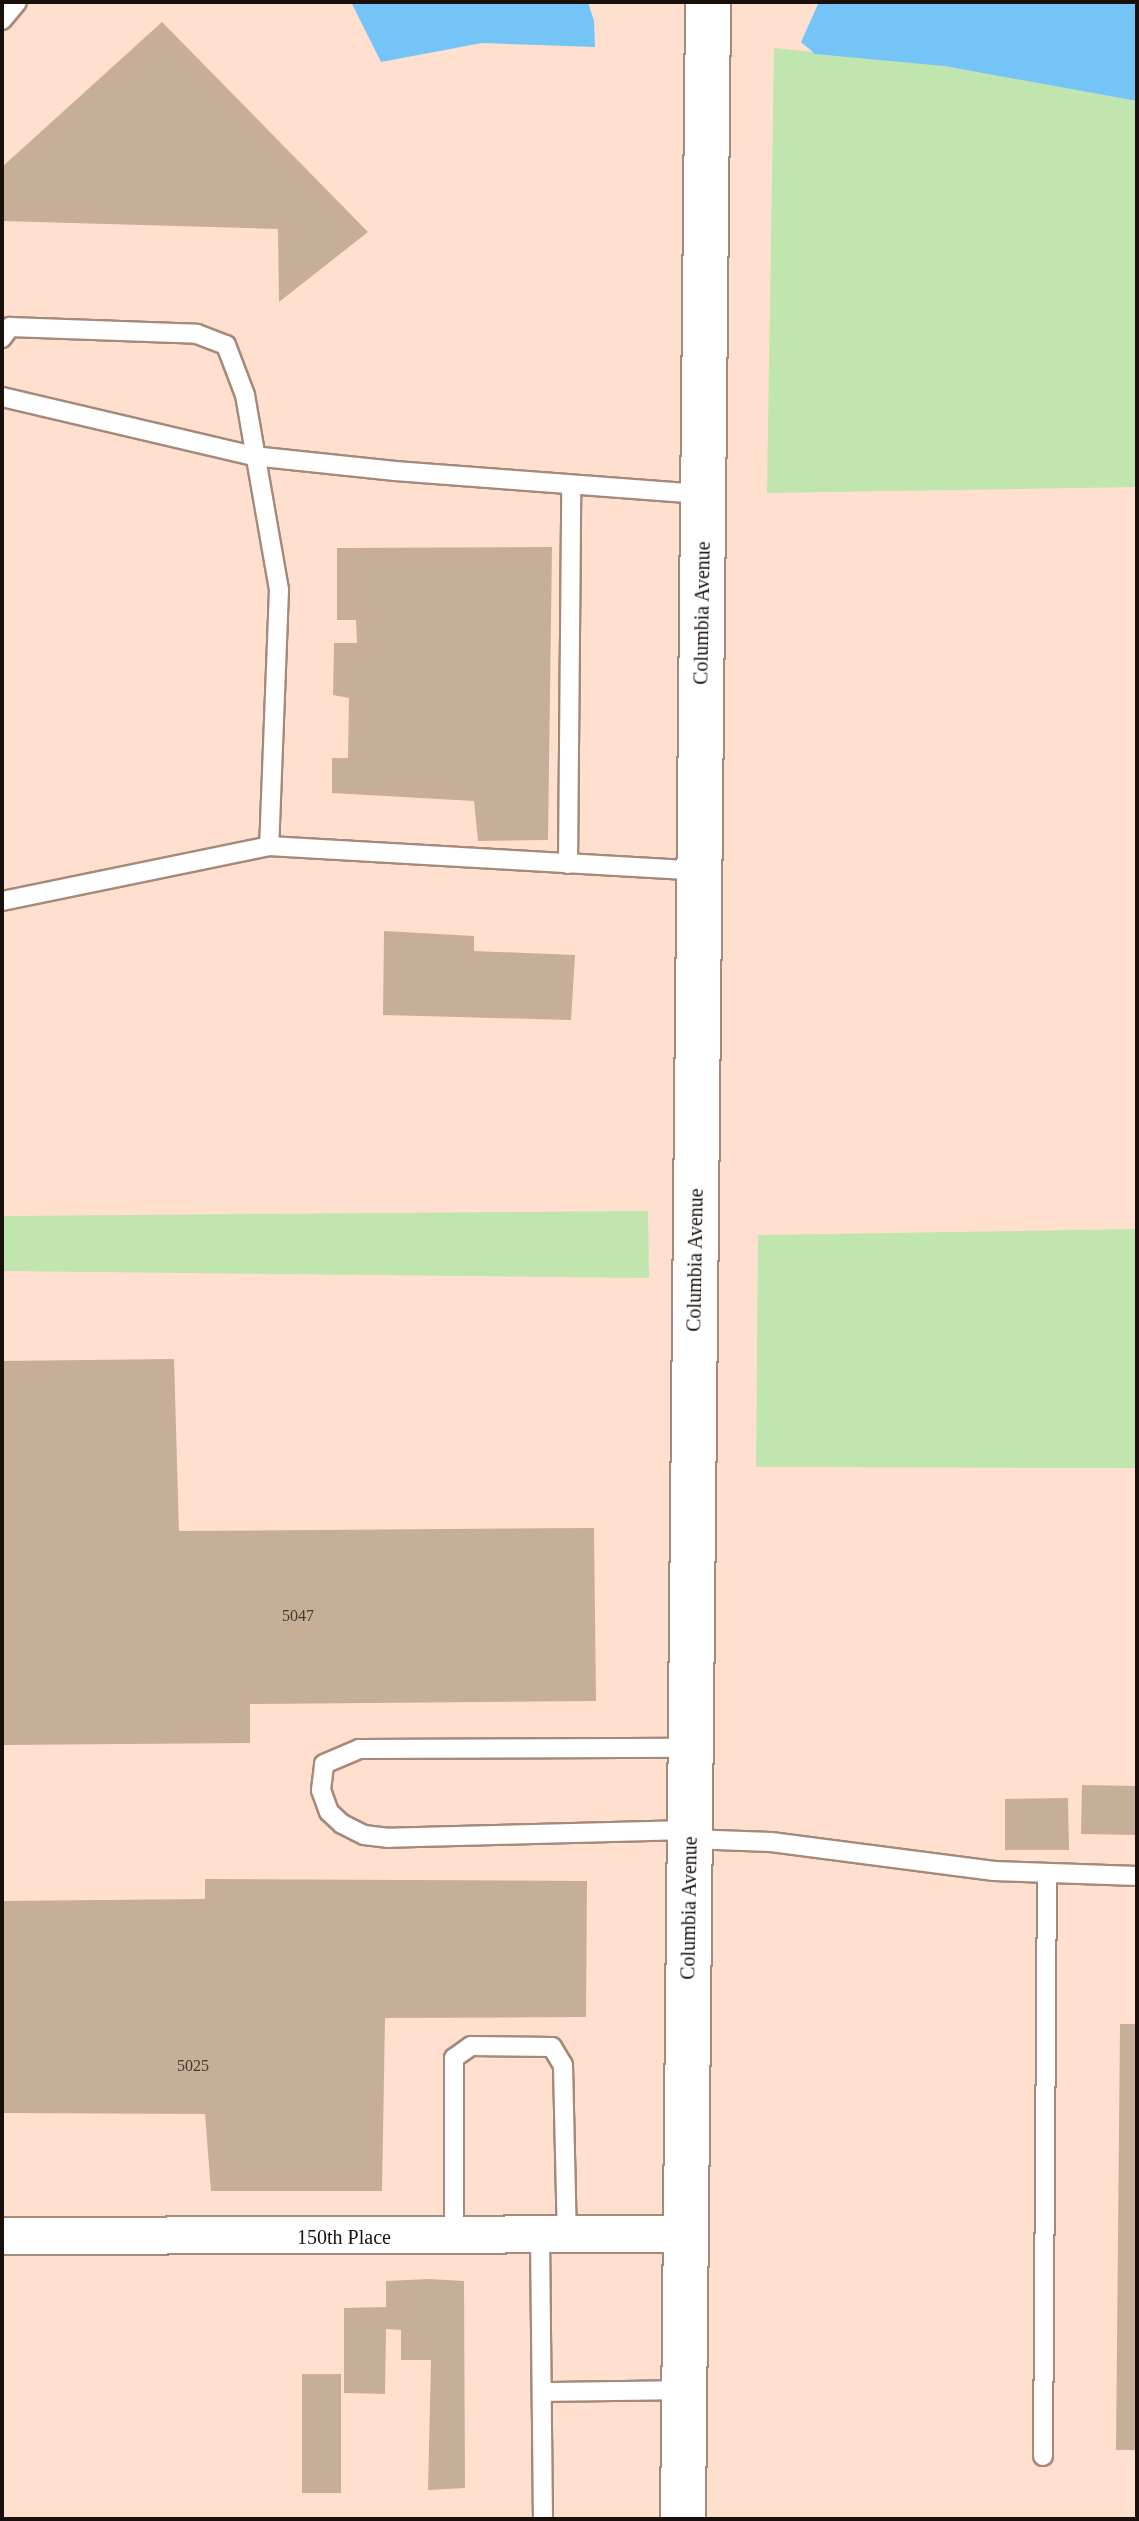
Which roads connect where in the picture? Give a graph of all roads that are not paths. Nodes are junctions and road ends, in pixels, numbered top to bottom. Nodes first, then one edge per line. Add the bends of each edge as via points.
1 (17, 2) edge
2 (708, 2) edge
3 (2, 20) edge
4 (2, 338) edge
5 (2, 397) edge
6 (253, 456) junction
7 (571, 485) junction
8 (703, 494) junction
9 (269, 846) junction
10 (568, 864) junction
11 (699, 871) junction
12 (2, 901) edge
13 (690, 1748) junction
14 (689, 1835) junction
15 (1047, 1874) junction
16 (1137, 1876) edge
17 (685, 2234) junction
18 (2, 2236) edge
19 (554, 2236) junction
20 (454, 2237) junction
21 (684, 2390) junction
22 (544, 2392) junction
23 (1043, 2456) dead end
24 (543, 2519) edge
25 (683, 2519) edge

1 - 3 lane
2 - 8 street, Columbia Avenue
4 - 6 lane via 10,327 197,334 226,345 245,395
5 - 6 lane
6 - 7 lane
6 - 9 lane via 279,590
7 - 8 lane
7 - 10 lane
8 - 11 street, Columbia Avenue
9 - 10 lane
9 - 12 lane
10 - 11 lane
11 - 13 street, Columbia Avenue
13 - 14 street, Columbia Avenue
13 - 14 lane via 359,1749 324,1764 321,1790 329,1812 364,1835
14 - 15 lane
14 - 17 street, Columbia Avenue
15 - 16 lane
15 - 23 lane
17 - 19 street, 150th Place
17 - 21 street, Columbia Avenue
18 - 20 street, 150th Place
19 - 20 street, 150th Place
19 - 20 lane via 563,2065 552,2047 471,2046 454,2058
19 - 22 lane
21 - 22 lane
21 - 25 street, Columbia Avenue
22 - 24 lane

